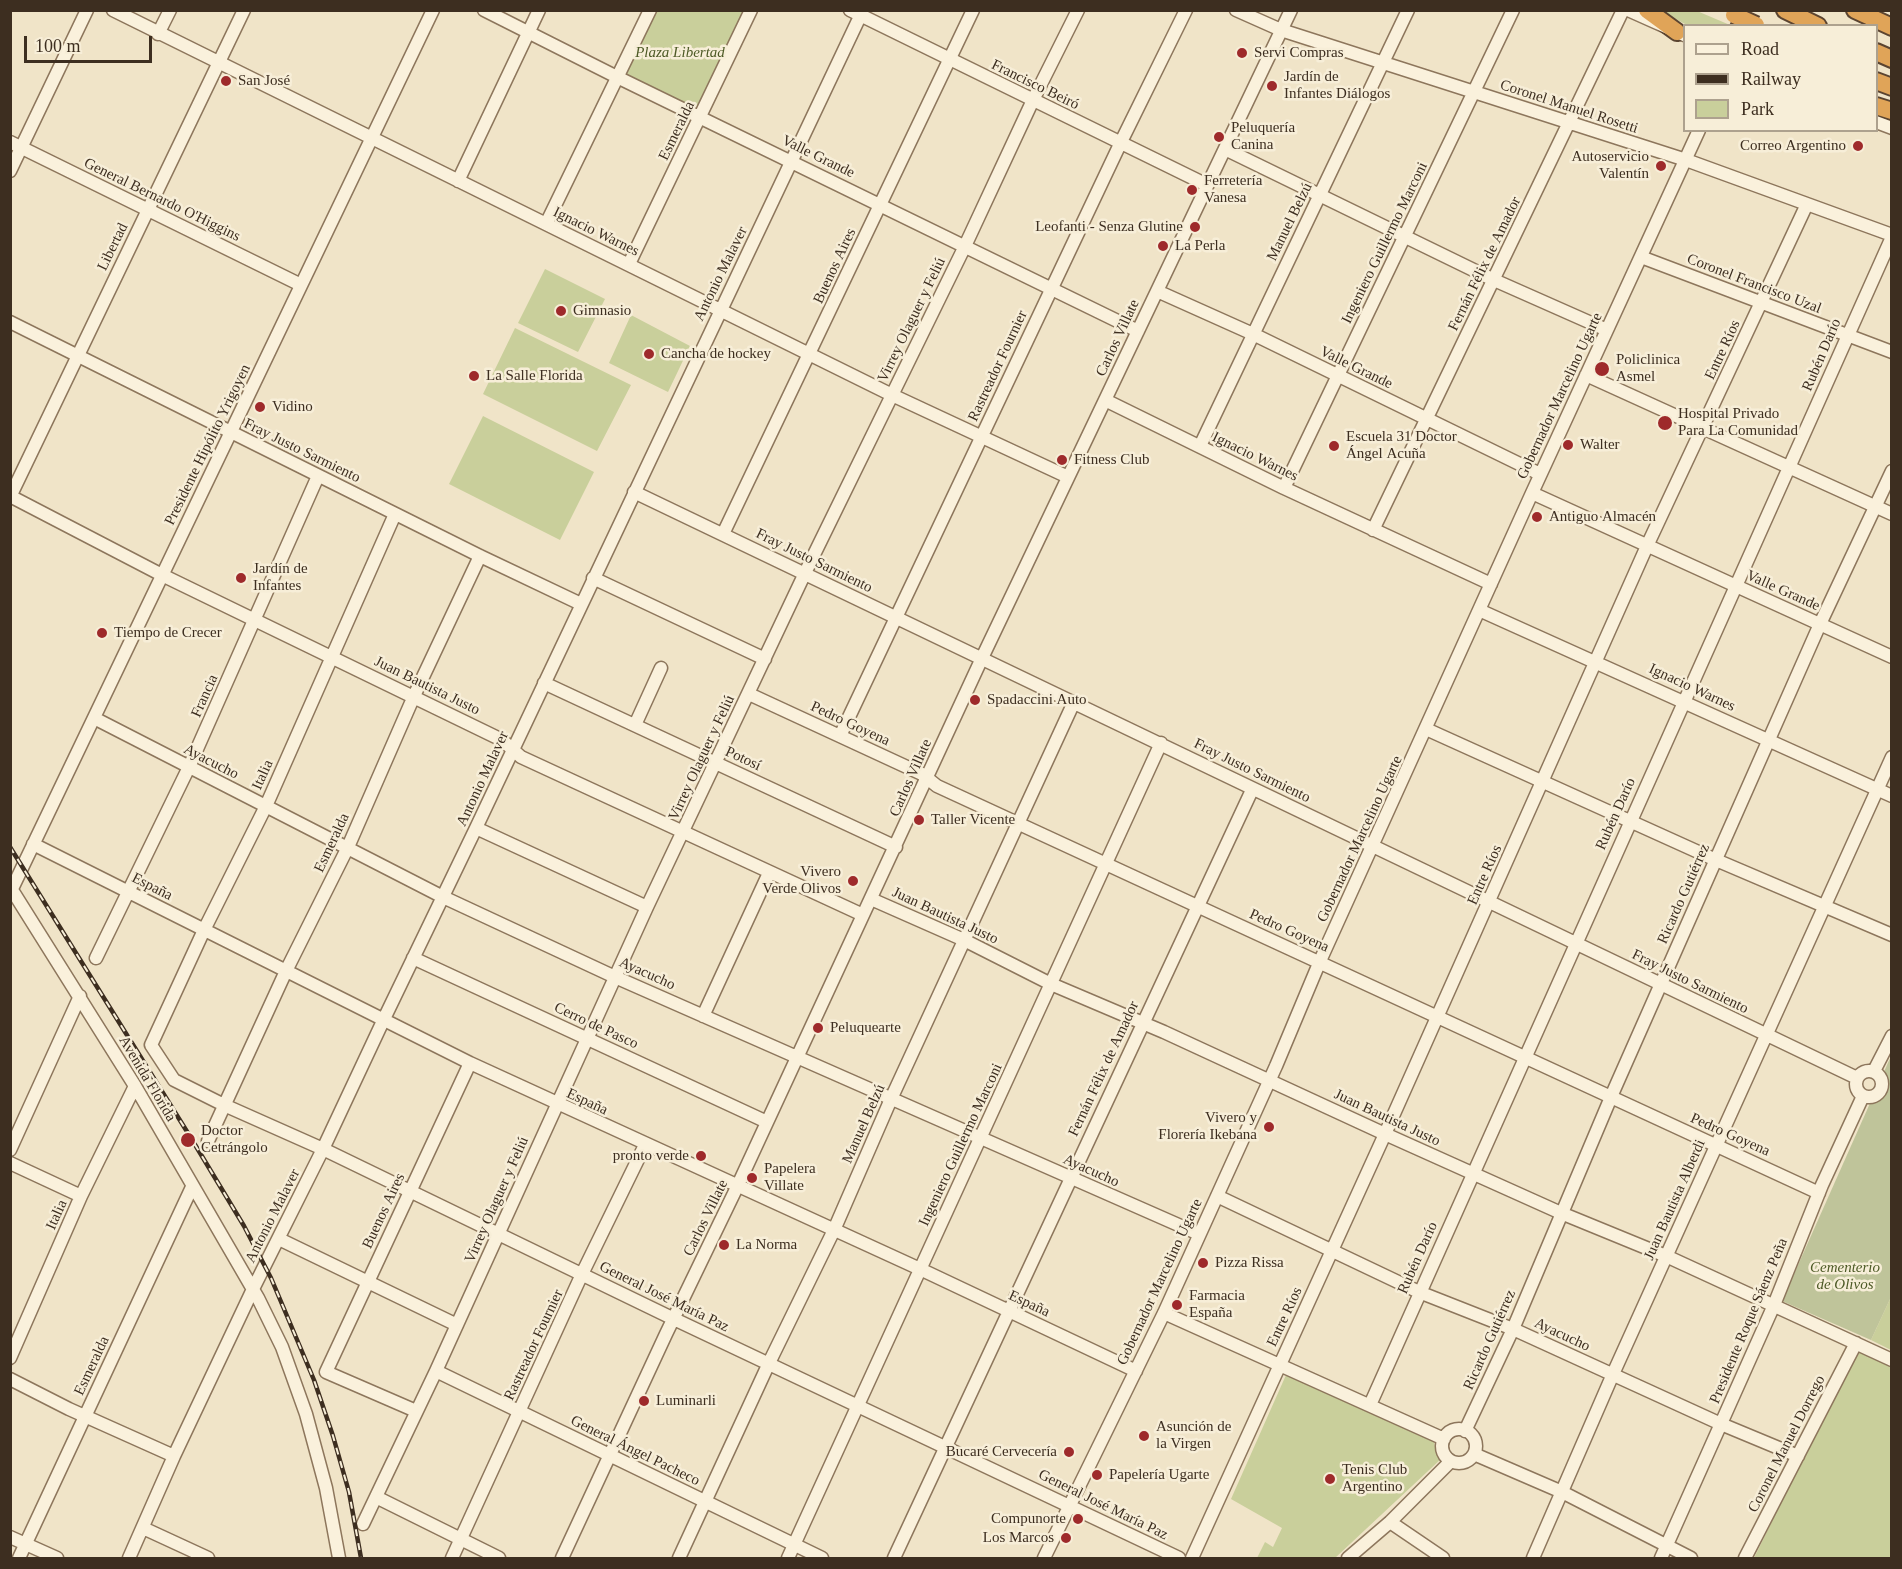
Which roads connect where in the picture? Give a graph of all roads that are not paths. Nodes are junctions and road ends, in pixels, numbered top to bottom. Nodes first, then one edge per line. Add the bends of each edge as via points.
1 (87, 10) edge
2 (113, 10) edge
3 (170, 10) edge
4 (244, 10) edge
5 (433, 10) edge
6 (484, 10) edge
7 (539, 10) edge
8 (650, 10) edge
9 (751, 10) edge
10 (973, 10) edge
11 (1078, 10) edge
12 (1186, 10) edge
13 (1236, 10) edge
14 (1291, 10) edge
15 (1408, 10) edge
16 (1513, 10) edge
17 (1623, 10) edge
18 (1628, 10) edge
19 (1647, 10) edge
20 (1785, 10) edge
21 (1855, 10) edge
22 (858, 12) edge
23 (1729, 13) edge
24 (1752, 24) edge
25 (1814, 24) edge
26 (1892, 27) edge
27 (1281, 30) junction
28 (529, 32) junction
29 (158, 34) junction
30 (1681, 34) edge
31 (1878, 53) edge
32 (1892, 59) edge
33 (950, 60) junction
34 (219, 63) junction
35 (1383, 64) junction
36 (617, 77) junction
37 (1474, 93) junction
38 (1033, 100) junction
39 (700, 116) junction
40 (1570, 122) junction
41 (1699, 132) edge
42 (371, 139) junction
43 (1121, 142) junction
44 (16, 145) edge
45 (1225, 149) junction
46 (1686, 160) junction
47 (791, 161) junction
48 (10, 171) edge
49 (458, 180) junction
50 (1207, 185) junction
51 (1319, 195) junction
52 (881, 204) junction
53 (1807, 204) junction
54 (148, 210) junction
55 (546, 224) junction
56 (1405, 236) junction
57 (1892, 236) edge
58 (965, 246) junction
59 (1641, 257) junction
60 (629, 264) junction
61 (1494, 280) junction
62 (301, 285) junction
63 (1052, 288) junction
64 (1157, 291) junction
65 (1761, 303) junction
66 (720, 310) junction
67 (10, 322) edge
68 (1607, 330) junction
69 (1138, 331) junction
70 (1253, 334) junction
71 (1846, 335) junction
72 (1892, 351) edge
73 (810, 353) junction
74 (77, 357) junction
75 (1586, 375) junction
76 (1338, 377) junction
77 (892, 395) junction
78 (1105, 400) junction
79 (1427, 419) junction
80 (1704, 428) junction
81 (230, 433) junction
82 (982, 436) junction
83 (1200, 446) junction
84 (1790, 467) junction
85 (1892, 471) edge
86 (1540, 474) junction
87 (318, 476) junction
88 (1068, 477) junction
89 (1284, 488) junction
90 (634, 492) junction
91 (1532, 493) junction
92 (11, 496) edge
93 (1875, 506) junction
94 (395, 514) junction
95 (1892, 514) edge
96 (1373, 530) junction
97 (723, 534) junction
98 (1647, 546) junction
99 (480, 556) junction
100 (806, 573) junction
101 (162, 574) junction
102 (593, 578) junction
103 (1491, 584) junction
104 (1734, 586) junction
105 (581, 604) junction
106 (1479, 610) junction
107 (896, 617) junction
108 (256, 619) junction
109 (1821, 624) junction
110 (333, 656) junction
111 (1892, 657) edge
112 (982, 658) junction
113 (765, 659) junction
114 (1596, 661) junction
115 (661, 668) dead end
116 (544, 683) junction
117 (749, 694) junction
118 (414, 696) junction
119 (1683, 701) junction
120 (1074, 702) junction
121 (94, 718) junction
122 (635, 725) junction
123 (1426, 729) junction
124 (840, 736) junction
125 (1769, 740) junction
126 (1161, 743) junction
127 (514, 750) junction
128 (1892, 757) edge
129 (715, 762) junction
130 (189, 767) junction
131 (927, 778) junction
132 (1542, 780) junction
133 (1252, 790) junction
134 (1877, 790) junction
135 (1892, 796) edge
136 (266, 806) junction
137 (1629, 820) junction
138 (1018, 824) junction
139 (476, 828) junction
140 (683, 833) junction
141 (33, 844) junction
142 (1374, 846) junction
143 (348, 847) junction
144 (896, 848) junction
145 (1716, 860) junction
146 (1106, 864) junction
147 (769, 873) junction
148 (11, 891) edge
149 (128, 891) junction
150 (443, 897) junction
151 (872, 898) junction
152 (1489, 902) junction
153 (1198, 906) junction
154 (1824, 906) junction
155 (646, 907) junction
156 (863, 915) junction
157 (204, 930) junction
158 (1892, 935) edge
159 (964, 940) junction
160 (1574, 944) junction
161 (96, 958) dead end
162 (413, 958) junction
163 (1320, 961) junction
164 (286, 971) junction
165 (615, 977) junction
166 (1051, 984) junction
167 (1660, 985) junction
168 (80, 996) junction
169 (704, 1016) junction
170 (1437, 1016) junction
171 (383, 1021) junction
172 (1142, 1023) junction
173 (1766, 1035) junction
174 (1892, 1036) edge
175 (587, 1038) junction
176 (151, 1045) joint
177 (1524, 1056) junction
178 (796, 1058) junction
179 (470, 1063) junction
180 (1874, 1071) junction
181 (1857, 1078) junction
182 (1269, 1080) junction
183 (135, 1086) junction
184 (1863, 1096) junction
185 (1611, 1097) junction
186 (891, 1099) junction
187 (557, 1104) junction
188 (224, 1105) junction
189 (766, 1122) junction
190 (1385, 1134) junction
191 (980, 1138) junction
192 (208, 1141) dead end
193 (645, 1145) junction
194 (1717, 1145) junction
195 (323, 1149) junction
196 (10, 1150) edge
197 (10, 1163) edge
198 (1473, 1173) junction
199 (1071, 1178) junction
200 (738, 1185) junction
201 (192, 1187) junction
202 (410, 1192) junction
203 (1819, 1193) junction
204 (81, 1196) junction
205 (1217, 1196) junction
206 (1562, 1213) junction
207 (834, 1230) junction
208 (498, 1234) junction
209 (1199, 1234) junction
210 (279, 1239) junction
211 (1332, 1251) junction
212 (1666, 1256) junction
213 (920, 1269) junction
214 (582, 1274) junction
215 (368, 1282) junction
216 (254, 1289) junction
217 (1419, 1292) junction
218 (1774, 1305) junction
219 (1010, 1311) junction
220 (1164, 1313) junction
221 (674, 1319) junction
222 (457, 1324) junction
223 (1513, 1329) junction
224 (1856, 1343) junction
225 (10, 1358) edge
226 (1892, 1360) edge
227 (769, 1363) junction
228 (1280, 1365) junction
229 (436, 1371) junction
230 (1136, 1371) junction
231 (1613, 1374) junction
232 (10, 1379) edge
233 (1370, 1405) junction
234 (858, 1406) junction
235 (416, 1411) junction
236 (519, 1412) junction
237 (86, 1417) junction
238 (1721, 1424) junction
239 (1465, 1431) junction
240 (1444, 1439) junction
241 (946, 1447) junction
242 (1474, 1454) junction
243 (174, 1456) junction
244 (611, 1456) junction
245 (1798, 1456) junction
246 (1451, 1461) junction
247 (1562, 1492) junction
248 (376, 1497) junction
249 (705, 1502) junction
250 (1071, 1506) junction
251 (1390, 1522) junction
252 (363, 1524) dead end
253 (143, 1528) junction
254 (10, 1537) edge
255 (461, 1540) junction
256 (26, 1545) junction
257 (794, 1545) junction
258 (1667, 1546) junction
259 (19, 1558) edge
260 (57, 1558) edge
261 (129, 1558) edge
262 (208, 1558) edge
263 (339, 1558) edge
264 (453, 1558) edge
265 (499, 1558) edge
266 (562, 1558) edge
267 (679, 1558) edge
268 (788, 1558) edge
269 (822, 1558) edge
270 (894, 1558) edge
271 (1044, 1558) edge
272 (1179, 1558) edge
273 (1192, 1558) edge
274 (1348, 1558) edge
275 (1443, 1558) edge
276 (1533, 1558) edge
277 (1661, 1558) edge
278 (1691, 1558) edge
279 (1745, 1558) edge

1 - 44 street
2 - 29 street, Ignacio Warnes
3 - 29 street
4 - 34 street, Libertad
5 - 42 street, Presidente Hipólito Yrigoyen
6 - 28 street, Valle Grande
7 - 28 street
8 - 36 street
9 - 39 street, Esmeralda
10 - 33 street, Buenos Aires
11 - 38 street, Virrey Olaguer y Feliú
12 - 43 street, Rastreador Fournier
13 - 27 street, Coronel Manuel Rosetti
14 - 27 street, Carlos Villate
15 - 35 street, Manuel Belzú
16 - 37 street, Ingeniero Guillermo Marconi
17 - 40 street, Fernán Félix de Amador
18 - 30 street
19 - 30 highway
20 - 25 highway
21 - 26 highway
22 - 33 street, Francisco Beiró
22 - 47 street, Antonio Malaver
23 - 24 highway, bridge
27 - 35 street, Coronel Manuel Rosetti
27 - 45 street, Carlos Villate
28 - 36 street, Valle Grande
28 - 49 street
29 - 34 street, Ignacio Warnes
31 - 32 highway
33 - 38 street, Francisco Beiró
33 - 52 street, Buenos Aires
34 - 42 street, Ignacio Warnes
34 - 54 street, Libertad
35 - 37 street, Coronel Manuel Rosetti
35 - 51 street, Manuel Belzú
36 - 39 street, Valle Grande
36 - 55 street
37 - 40 street, Coronel Manuel Rosetti
37 - 56 street, Ingeniero Guillermo Marconi
38 - 43 street, Francisco Beiró
38 - 58 street, Virrey Olaguer y Feliú
39 - 47 street, Valle Grande
39 - 60 street, Esmeralda
40 - 46 street, Coronel Manuel Rosetti
40 - 61 street, Fernán Félix de Amador
41 - 46 street, Gobernador Marcelino Ugarte
42 - 49 street, Ignacio Warnes
42 - 62 street, Presidente Hipólito Yrigoyen
43 - 50 street, Francisco Beiró
43 - 63 street, Rastreador Fournier
44 - 48 street
44 - 54 street, General Bernardo O'Higgins
45 - 50 street, Carlos Villate
45 - 51 street
46 - 53 street, Coronel Manuel Rosetti
46 - 59 street, Gobernador Marcelino Ugarte
47 - 52 street, Valle Grande
47 - 66 street, Antonio Malaver
49 - 55 street, Ignacio Warnes
50 - 64 street, Carlos Villate
51 - 56 street
51 - 70 street, Manuel Belzú
52 - 58 street, Valle Grande
52 - 73 street, Buenos Aires
53 - 57 street, Coronel Manuel Rosetti
53 - 65 street, Entre Ríos
54 - 62 street, General Bernardo O'Higgins
54 - 74 street, Libertad
55 - 60 street, Ignacio Warnes
56 - 61 street
56 - 76 street, Ingeniero Guillermo Marconi
57 - 71 street, Rubén Darío
58 - 63 street, Valle Grande
58 - 77 street, Virrey Olaguer y Feliú
59 - 65 street, Coronel Francisco Uzal
59 - 68 street, Gobernador Marcelino Ugarte
60 - 66 street, Ignacio Warnes
61 - 68 street
61 - 79 street, Fernán Félix de Amador
62 - 81 street, Presidente Hipólito Yrigoyen
63 - 69 street, Valle Grande
63 - 82 street, Rastreador Fournier
64 - 69 street, Carlos Villate
64 - 70 street, Valle Grande
65 - 71 street, Coronel Francisco Uzal
65 - 80 street, Entre Ríos
66 - 73 street, Ignacio Warnes
66 - 90 street, Antonio Malaver
67 - 74 street, Fray Justo Sarmiento
68 - 75 street, Gobernador Marcelino Ugarte
69 - 78 street, Carlos Villate
70 - 76 street, Valle Grande
70 - 83 street, Manuel Belzú
71 - 72 street, Coronel Francisco Uzal
71 - 84 street, Rubén Darío
73 - 77 street, Ignacio Warnes
73 - 97 street, Buenos Aires
74 - 81 street, Fray Justo Sarmiento
74 - 92 street, Libertad
75 - 80 street
75 - 86 street, Gobernador Marcelino Ugarte
76 - 79 street, Valle Grande
76 - 89 street, Ingeniero Guillermo Marconi
77 - 82 street, Ignacio Warnes
77 - 100 street, Virrey Olaguer y Feliú
78 - 83 street, Ignacio Warnes
78 - 88 street, Carlos Villate
79 - 86 street, Valle Grande
79 - 96 street, Fernán Félix de Amador
80 - 84 street
80 - 98 street, Entre Ríos
81 - 87 street, Fray Justo Sarmiento
81 - 101 street, Presidente Hipólito Yrigoyen
82 - 88 street, Ignacio Warnes
82 - 107 street, Rastreador Fournier
83 - 89 street, Ignacio Warnes
84 - 93 street
84 - 104 street, Rubén Darío
85 - 93 street, Ricardo Gutiérrez
86 - 91 street, Gobernador Marcelino Ugarte
87 - 94 street, Fray Justo Sarmiento
87 - 108 street, Francia
88 - 112 street, Carlos Villate
89 - 96 street, Ignacio Warnes
90 - 97 street, Fray Justo Sarmiento
90 - 102 street, Antonio Malaver
91 - 98 street, Valle Grande
91 - 103 street, Gobernador Marcelino Ugarte
92 - 101 street, Juan Bautista Justo
93 - 95 street
93 - 109 street, Ricardo Gutiérrez
94 - 99 street, Fray Justo Sarmiento
94 - 110 street, Italia
96 - 103 street, Ignacio Warnes
97 - 100 street, Fray Justo Sarmiento
98 - 104 street, Valle Grande
98 - 114 street, Entre Ríos
99 - 105 street, Fray Justo Sarmiento
99 - 118 street, Esmeralda
100 - 107 street, Fray Justo Sarmiento
100 - 113 street, Virrey Olaguer y Feliú
101 - 108 street, Juan Bautista Justo
101 - 121 street, Presidente Hipólito Yrigoyen
102 - 105 street, Antonio Malaver
102 - 113 street
103 - 106 street, Gobernador Marcelino Ugarte
104 - 109 street, Valle Grande
104 - 119 street, Rubén Darío
105 - 116 street, Antonio Malaver
106 - 114 street, Ignacio Warnes
106 - 123 street, Gobernador Marcelino Ugarte
107 - 112 street, Fray Justo Sarmiento
107 - 124 street, Rastreador Fournier
108 - 110 street, Juan Bautista Justo
108 - 130 street, Francia
109 - 111 street, Valle Grande
109 - 125 street, Ricardo Gutiérrez
110 - 118 street, Juan Bautista Justo
110 - 136 street, Italia
112 - 120 street, Fray Justo Sarmiento
112 - 131 street, Carlos Villate
113 - 117 street, Virrey Olaguer y Feliú
114 - 119 street, Ignacio Warnes
114 - 132 street, Entre Ríos
115 - 122 street
116 - 122 street, Potosí
116 - 127 street, Antonio Malaver
117 - 124 street, Pedro Goyena
117 - 129 street, Virrey Olaguer y Feliú
118 - 127 street, Juan Bautista Justo via 507,742
118 - 143 street, Esmeralda
119 - 125 street, Ignacio Warnes
119 - 137 street, Rubén Darío
120 - 126 street, Fray Justo Sarmiento
120 - 138 street, Manuel Belzú
121 - 130 street, Ayacucho
121 - 141 street, Presidente Hipólito Yrigoyen
122 - 129 street, Potosí
123 - 132 street
123 - 142 street, Gobernador Marcelino Ugarte
124 - 131 street, Pedro Goyena
125 - 134 street, Ignacio Warnes
125 - 145 street, Ricardo Gutiérrez
126 - 133 street, Fray Justo Sarmiento
126 - 146 street, Ingeniero Guillermo Marconi
127 - 139 street, Antonio Malaver
127 - 140 street, Juan Bautista Justo via 520,757
128 - 134 street, Juan Bautista Alberdi
129 - 140 street, Virrey Olaguer y Feliú
129 - 144 street, Potosí
130 - 136 street, Ayacucho
130 - 149 street, Francia
131 - 138 street, Pedro Goyena
131 - 144 street, Carlos Villate
132 - 137 street
132 - 152 street, Entre Ríos
133 - 142 street, Fray Justo Sarmiento
133 - 153 street, Fernán Félix de Amador
134 - 135 street, Ignacio Warnes
134 - 154 street, Juan Bautista Alberdi
136 - 143 street, Ayacucho
136 - 157 street, Italia
137 - 145 street
137 - 160 street, Rubén Darío
138 - 146 street, Pedro Goyena
138 - 159 street, Manuel Belzú
139 - 150 street, Antonio Malaver
139 - 155 street
140 - 147 street, Juan Bautista Justo
140 - 155 street, Virrey Olaguer y Feliú
141 - 148 street, Presidente Hipólito Yrigoyen
141 - 149 street, España
142 - 152 street, Fray Justo Sarmiento
142 - 163 street, Gobernador Marcelino Ugarte
143 - 150 street, Ayacucho
143 - 164 street, Esmeralda
144 - 151 street, Carlos Villate
145 - 154 street
145 - 167 street, Ricardo Gutiérrez
146 - 153 street, Pedro Goyena
146 - 166 street, Ingeniero Guillermo Marconi
147 - 156 street, Juan Bautista Justo
147 - 169 street
148 - 168 street, Avenida Florida
149 - 157 street, España
149 - 161 street, Francia
150 - 162 street, Antonio Malaver
150 - 165 street, Ayacucho
151 - 156 street, Carlos Villate
151 - 159 street, Juan Bautista Justo
152 - 160 street, Fray Justo Sarmiento
152 - 170 street, Entre Ríos
153 - 163 street, Pedro Goyena
153 - 172 street, Fernán Félix de Amador
154 - 158 street
154 - 173 street, Juan Bautista Alberdi
155 - 165 street, Virrey Olaguer y Feliú
156 - 178 street, Carlos Villate
157 - 164 street, España
157 - 176 street, Italia
159 - 166 street, Juan Bautista Justo
159 - 186 street, Manuel Belzú
160 - 167 street, Fray Justo Sarmiento
160 - 177 street, Rubén Darío
162 - 171 street, Antonio Malaver
162 - 175 street, Cerro de Pasco
163 - 170 street, Pedro Goyena
163 - 182 street, Gobernador Marcelino Ugarte
164 - 171 street, España
164 - 188 street, Esmeralda
165 - 169 street, Ayacucho
165 - 175 street, Virrey Olaguer y Feliú
166 - 172 street, Juan Bautista Justo
166 - 191 street, Ingeniero Guillermo Marconi
167 - 173 street, Fray Justo Sarmiento
167 - 185 street, Ricardo Gutiérrez
168 - 183 street, Avenida Florida
168 - 196 street
169 - 178 street, Ayacucho
170 - 177 street, Pedro Goyena
170 - 190 street, Entre Ríos
171 - 179 street, España
171 - 195 street, Antonio Malaver
172 - 182 street, Juan Bautista Justo
172 - 199 street, Fernán Félix de Amador
173 - 181 street, Fray Justo Sarmiento
173 - 194 street, Juan Bautista Alberdi
174 - 180 street
175 - 187 street, Virrey Olaguer y Feliú
175 - 189 street, Cerro de Pasco
176 - 188 street, General José María Paz via 174,1080
177 - 185 street, Pedro Goyena
177 - 198 street, Rubén Darío
178 - 186 street, Ayacucho
178 - 189 street, Carlos Villate
179 - 187 street, España
179 - 202 street, Buenos Aires
180 - 181 street via 1866,1071
180 - 184 street via 1881,1077 1881,1090 1875,1096
181 - 184 street via 1856,1086
182 - 190 street, Juan Bautista Justo
182 - 205 street, Gobernador Marcelino Ugarte
183 - 201 street, Avenida Florida
183 - 204 street, Italia
184 - 203 street, Presidente Roque Sáenz Peña
185 - 194 street, Pedro Goyena
185 - 206 street, Ricardo Gutiérrez
186 - 191 street, Ayacucho
186 - 207 street, Manuel Belzú
187 - 193 street, España
187 - 208 street, Virrey Olaguer y Feliú
188 - 192 street, Esmeralda
188 - 195 street, General José María Paz
189 - 200 street, Carlos Villate
190 - 198 street, Juan Bautista Justo
190 - 211 street, Entre Ríos
191 - 199 street, Ayacucho
191 - 213 street, Ingeniero Guillermo Marconi
193 - 200 street, España
193 - 214 street, Rastreador Fournier
194 - 203 street, Pedro Goyena
194 - 212 street, Juan Bautista Alberdi
195 - 202 street, General José María Paz
195 - 210 street, Antonio Malaver
197 - 204 street
198 - 206 street, Juan Bautista Justo
198 - 217 street, Rubén Darío
199 - 209 street, Ayacucho
199 - 219 street, Fernán Félix de Amador
200 - 207 street, España
200 - 221 street, Carlos Villate
201 - 216 street, Avenida Florida
201 - 237 street, Esmeralda
202 - 208 street, General José María Paz
202 - 215 street, Buenos Aires
203 - 218 street, Presidente Roque Sáenz Peña
204 - 225 street, Italia
205 - 209 street, Gobernador Marcelino Ugarte
205 - 211 street, Ayacucho
206 - 212 street, Juan Bautista Justo
206 - 223 street, Ricardo Gutiérrez
207 - 213 street, España
207 - 227 street, Manuel Belzú
208 - 214 street, General José María Paz
208 - 222 street, Virrey Olaguer y Feliú
209 - 220 street, Gobernador Marcelino Ugarte
210 - 215 street
210 - 216 street, Antonio Malaver
211 - 217 street, Ayacucho
211 - 228 street, Entre Ríos
212 - 218 street, Juan Bautista Justo
212 - 231 street, Juan Bautista Alberdi
213 - 219 street, España
213 - 234 street, Ingeniero Guillermo Marconi
214 - 221 street, General José María Paz
214 - 236 street, Rastreador Fournier
215 - 222 street
215 - 235 street, Buenos Aires via 326,1372
216 - 243 street, Antonio Malaver
216 - 263 street, Avenida Florida via 282,1347 306,1414
217 - 223 street, Ayacucho
217 - 233 street, Rubén Darío
218 - 224 street, Juan Bautista Justo
218 - 238 street, Presidente Roque Sáenz Peña
219 - 230 street, España
219 - 241 street, Fernán Félix de Amador
220 - 228 street
220 - 230 street, Gobernador Marcelino Ugarte
221 - 227 street, General José María Paz
221 - 244 street, Carlos Villate
222 - 229 street, Virrey Olaguer y Feliú
223 - 231 street, Ayacucho
223 - 239 street, Ricardo Gutiérrez
224 - 226 street, Juan Bautista Justo
224 - 245 street, Coronel Manuel Dorrego
227 - 234 street, General José María Paz
227 - 249 street, Manuel Belzú
228 - 233 street
228 - 273 street, Entre Ríos
229 - 235 street, Virrey Olaguer y Feliú
229 - 236 street, General Ángel Pacheco
230 - 250 street, Gobernador Marcelino Ugarte
231 - 238 street, Ayacucho
231 - 247 street, Juan Bautista Alberdi
232 - 237 street
233 - 240 street
234 - 241 street, General José María Paz
234 - 257 street, Ingeniero Guillermo Marconi
235 - 248 street, Virrey Olaguer y Feliú
236 - 244 street, General Ángel Pacheco
236 - 255 street, Rastreador Fournier
237 - 243 street
237 - 256 street, Esmeralda
238 - 245 street, Ayacucho
238 - 258 street, Presidente Roque Sáenz Peña
239 - 240 street via 1455,1430
239 - 242 street via 1473,1438
240 - 246 street via 1442,1449
241 - 250 street, General José María Paz
241 - 270 street, Fernán Félix de Amador
242 - 246 street via 1461,1463
242 - 247 street
243 - 253 street, Antonio Malaver
244 - 249 street, General Ángel Pacheco
244 - 266 street, Carlos Villate
245 - 279 street, Coronel Manuel Dorrego
246 - 251 street
247 - 258 street
247 - 276 street, Juan Bautista Alberdi
248 - 252 street, Virrey Olaguer y Feliú
248 - 255 street
249 - 257 street, General Ángel Pacheco
249 - 267 street, Manuel Belzú
250 - 271 street, Gobernador Marcelino Ugarte
250 - 272 street, General José María Paz
251 - 274 street
251 - 275 street
253 - 261 street, Antonio Malaver
253 - 262 street
254 - 256 street
255 - 264 street, Rastreador Fournier
255 - 265 street
256 - 259 street, Esmeralda
256 - 260 street
257 - 268 street, Ingeniero Guillermo Marconi
257 - 269 street, General Ángel Pacheco
258 - 277 street, Presidente Roque Sáenz Peña
258 - 278 street

